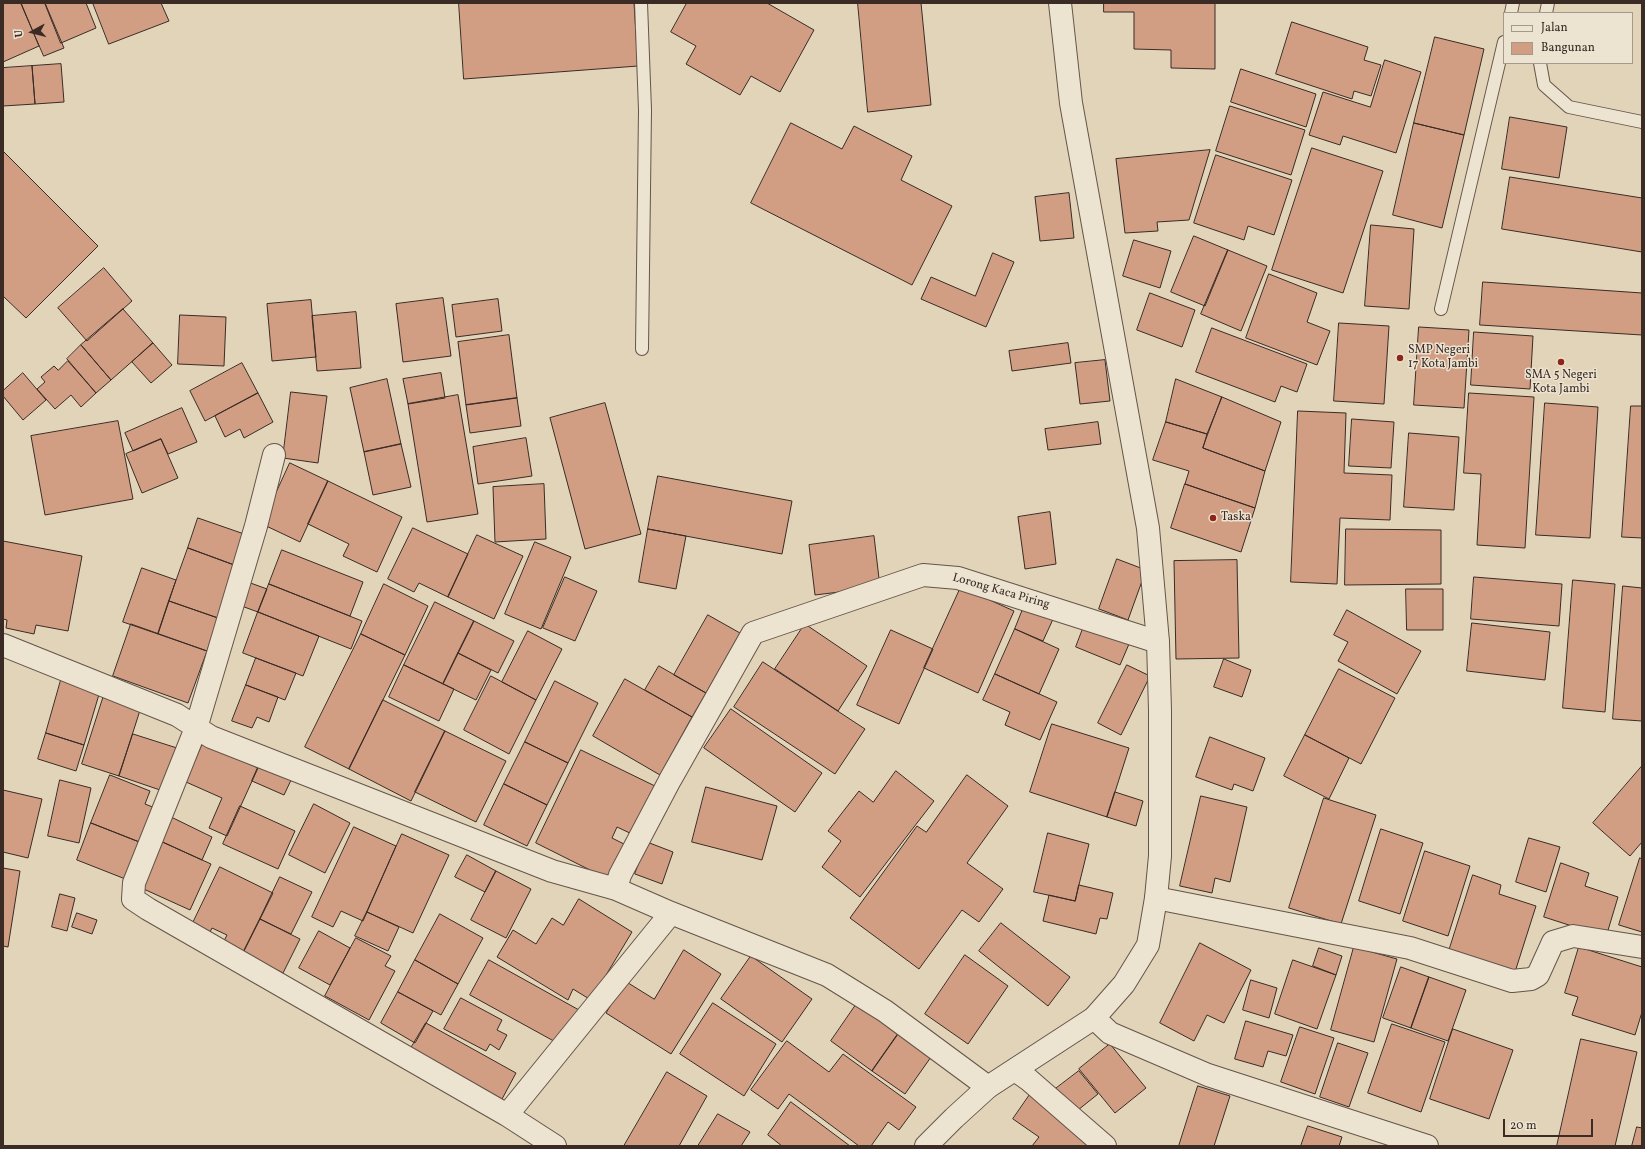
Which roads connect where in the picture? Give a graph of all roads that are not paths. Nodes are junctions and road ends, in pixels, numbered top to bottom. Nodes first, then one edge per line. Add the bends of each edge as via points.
1 (641, 3) edge
2 (1060, 3) edge
3 (1503, 46) edge
4 (1540, 64) edge
5 (1642, 122) edge
6 (1441, 309) dead end
7 (642, 349) dead end
8 (274, 455) dead end
9 (1158, 642) junction
10 (3, 645) edge
11 (196, 728) junction
12 (616, 889) junction
13 (1156, 898) junction
14 (671, 914) junction
15 (1642, 947) edge
16 (1094, 1018) junction
17 (1015, 1070) junction
18 (988, 1087) junction
19 (507, 1115) junction
20 (555, 1146) edge
21 (926, 1146) edge
22 (1105, 1146) edge
23 (1427, 1146) edge

1 - 7 lane via 645,110
2 - 9 street via 1071,103 1148,528
3 - 6 lane
4 - 5 lane via 1544,86 1568,107
8 - 11 street via 256,526
9 - 12 street, Lorong Kaca Piring via 958,578 923,575 753,634 670,780 620,875
9 - 13 street via 1160,856
10 - 11 street via 177,715
11 - 12 street via 211,738 552,871
11 - 19 street via 134,883 133,899
12 - 14 street
13 - 15 street via 1410,948 1512,981 1531,979 1538,975 1553,942 1573,936
13 - 16 street via 1148,945 1124,984
14 - 18 street via 827,975 885,1011
14 - 19 street
16 - 17 street
16 - 23 street via 1110,1033 1208,1075
17 - 18 street
17 - 22 street
18 - 21 street
19 - 20 street

